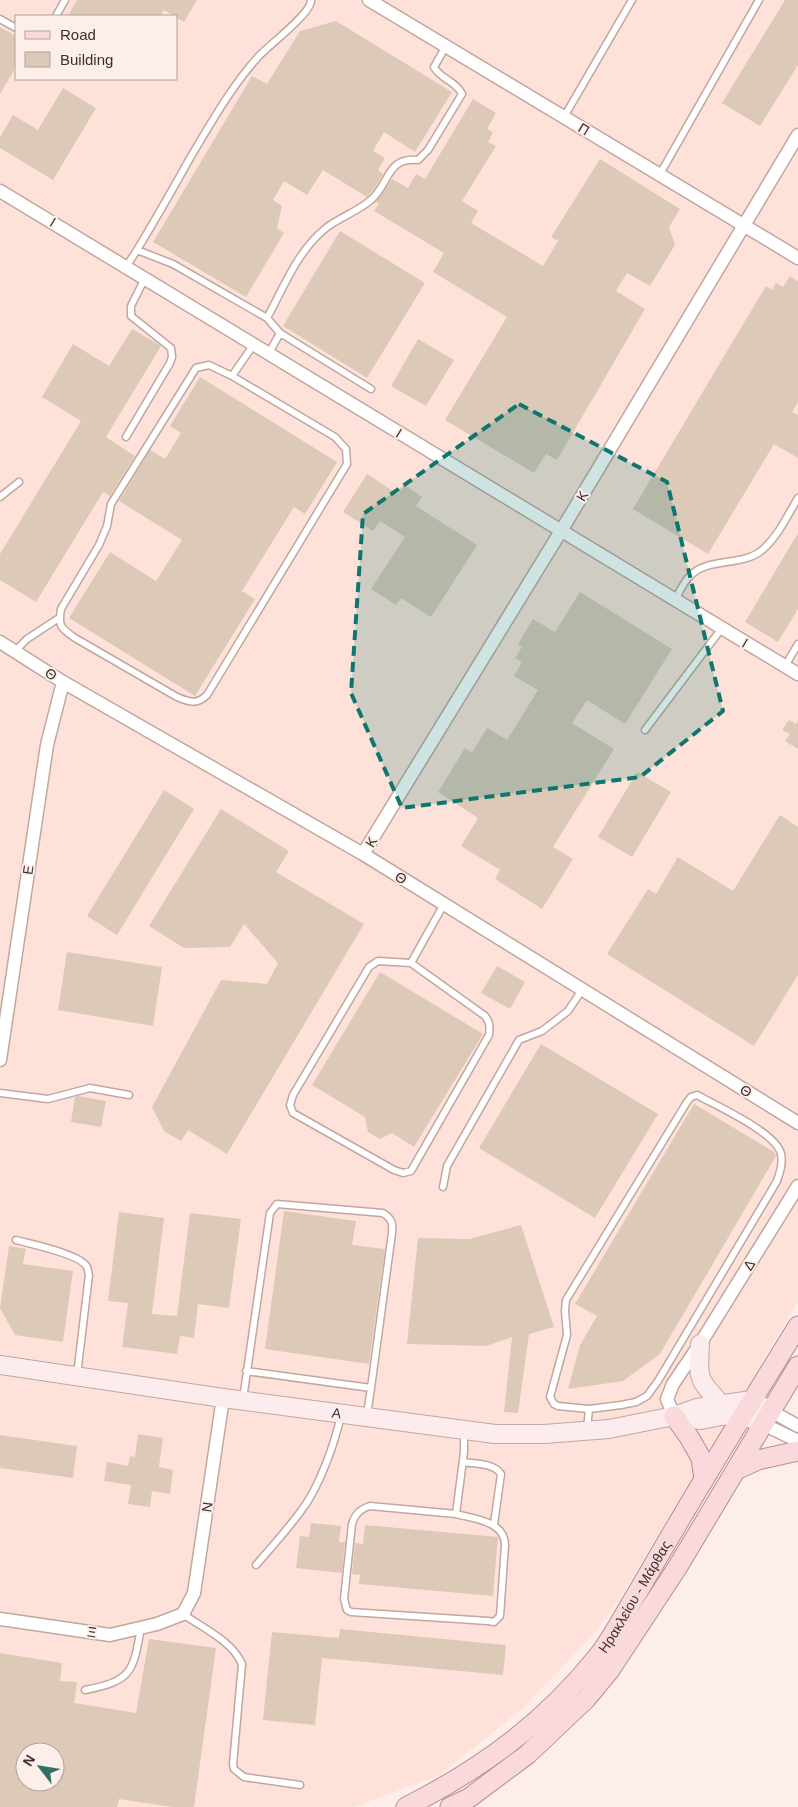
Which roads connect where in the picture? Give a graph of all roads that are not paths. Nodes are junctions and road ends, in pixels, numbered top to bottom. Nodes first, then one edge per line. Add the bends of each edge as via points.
1 (65, 0) edge
2 (312, 0) edge
3 (369, 0) edge
4 (632, 0) edge
5 (758, 0) edge
6 (57, 15) edge
7 (0, 19) edge
8 (15, 27) edge
9 (446, 46) junction
10 (564, 117) junction
11 (798, 135) edge
12 (660, 174) junction
13 (0, 191) edge
14 (744, 225) junction
15 (137, 250) junction
16 (798, 258) edge
17 (126, 267) junction
18 (145, 278) junction
19 (266, 318) junction
20 (280, 333) junction
21 (254, 344) junction
22 (269, 353) junction
23 (232, 376) junction
24 (371, 389) dead end
25 (126, 437) dead end
26 (19, 482) dead end
27 (0, 497) edge
28 (798, 498) edge
29 (561, 531) junction
30 (675, 600) junction
31 (59, 618) junction
32 (722, 628) junction
33 (0, 642) edge
34 (798, 644) edge
35 (15, 651) junction
36 (785, 666) junction
37 (798, 674) edge
38 (63, 682) junction
39 (645, 730) dead end
40 (363, 854) junction
41 (444, 904) junction
42 (411, 963) junction
43 (582, 990) junction
44 (0, 1060) edge
45 (0, 1093) edge
46 (129, 1095) dead end
47 (798, 1123) edge
48 (443, 1186) dead end
49 (798, 1186) edge
50 (16, 1240) dead end
51 (798, 1326) edge
52 (700, 1344) junction
53 (0, 1365) edge
54 (798, 1366) edge
55 (246, 1371) junction
56 (77, 1376) junction
57 (371, 1388) junction
58 (222, 1398) junction
59 (242, 1400) junction
60 (721, 1404) junction
61 (747, 1408) junction
62 (589, 1409) junction
63 (341, 1413) junction
64 (674, 1416) junction
65 (366, 1417) junction
66 (767, 1418) junction
67 (798, 1426) edge
68 (464, 1430) junction
69 (587, 1432) junction
70 (798, 1441) edge
71 (798, 1451) edge
72 (463, 1462) junction
73 (736, 1470) junction
74 (704, 1479) junction
75 (456, 1514) junction
76 (494, 1524) junction
77 (256, 1565) dead end
78 (182, 1614) junction
79 (0, 1619) edge
80 (141, 1628) junction
81 (85, 1690) dead end
82 (300, 1785) dead end
83 (406, 1807) edge
84 (450, 1807) edge

1 - 6 lane
2 - 15 lane via 305,15 284,31 238,80
3 - 9 street, Π
4 - 10 lane
5 - 12 lane
7 - 8 lane
9 - 10 street, Π
9 - 19 lane via 434,67 462,94 428,150 418,160 399,162 372,199 326,228 305,249
10 - 12 street, Π
11 - 14 street, Κ
12 - 14 street, Π
13 - 17 street, Ι
14 - 16 street, Π
14 - 29 street, Κ
15 - 17 lane
15 - 19 lane via 173,264
17 - 18 street, Ι
18 - 21 street, Ι
18 - 25 lane via 131,306 131,316 171,348 172,357
19 - 20 lane
20 - 22 lane
20 - 24 lane
21 - 22 street, Ι
21 - 23 lane
22 - 29 street, Ι
23 - 31 lane via 209,365 196,368 111,504 108,526 60,609
23 - 31 lane via 335,437 346,449 348,464 207,694 195,702 178,697 62,629
26 - 27 lane
28 - 30 lane via 777,533 760,551 750,557 700,569 689,576
29 - 30 street, Ι
29 - 40 street, Κ
30 - 32 street, Ι
31 - 35 lane via 26,638
32 - 36 street, Ι
32 - 39 lane
33 - 35 street, Θ
34 - 36 lane
35 - 38 street, Θ
36 - 37 street, Ι
38 - 40 street, Θ
38 - 44 street, Ε via 47,745
40 - 41 street, Θ
41 - 42 lane
41 - 43 street, Θ
42 - 42 lane via 485,1016 490,1025 489,1035 410,1171 403,1173 293,1113 290,1105 369,967 378,961
43 - 47 street, Θ
43 - 48 lane via 568,1011 542,1031 519,1040 447,1166
45 - 46 lane via 48,1099 90,1088
49 - 52 street, Δ
50 - 56 lane via 61,1252 83,1261 88,1267
51 - 61 main road, Ηρακλείου - Μάρθας
52 - 60 street via 698,1372 702,1384
52 - 64 street, Δ via 673,1384 667,1399
53 - 56 street, Α
54 - 66 main road, Ηρακλείου - Μάρθας
55 - 57 lane
55 - 57 lane via 270,1213 274,1206 384,1213 392,1221 392,1227
55 - 59 lane
56 - 58 street, Α
57 - 65 lane
58 - 59 street, Α
58 - 78 street, Ν via 194,1593
59 - 63 street, Α
60 - 61 street, Α
60 - 64 street, Α
61 - 64 street, Α via 701,1420
61 - 66 street
61 - 74 main road, Ηρακλείου - Μάρθας
62 - 62 lane via 621,1405 647,1396 778,1181 782,1164 781,1152 775,1142 761,1130 697,1095 687,1102 566,1300 568,1335 550,1397 558,1406
62 - 69 lane
63 - 65 street, Α
63 - 77 lane via 317,1484 302,1510
64 - 69 street, Α
64 - 74 main road via 701,1458
65 - 68 street, Α
66 - 67 street
66 - 70 street
66 - 73 main road, Ηρακλείου - Μάρθας
68 - 69 street, Α via 515,1434
68 - 72 lane
71 - 73 main road via 758,1460
72 - 75 lane
72 - 76 lane via 492,1466 499,1471 501,1477
73 - 84 main road, Ηρακλείου - Μάρθας via 677,1568 610,1670 586,1699 528,1754 469,1798
74 - 83 main road, Ηρακλείου - Μάρθας via 619,1624 577,1681 533,1724 487,1761
75 - 76 lane
75 - 76 lane via 370,1506 357,1513 352,1524 344,1599 348,1610 494,1622 502,1612 505,1540
78 - 80 street, Ξ
78 - 82 lane via 228,1645 238,1654 242,1664 234,1769 244,1777
79 - 80 street, Ξ via 110,1635
80 - 81 lane via 131,1671 121,1680

